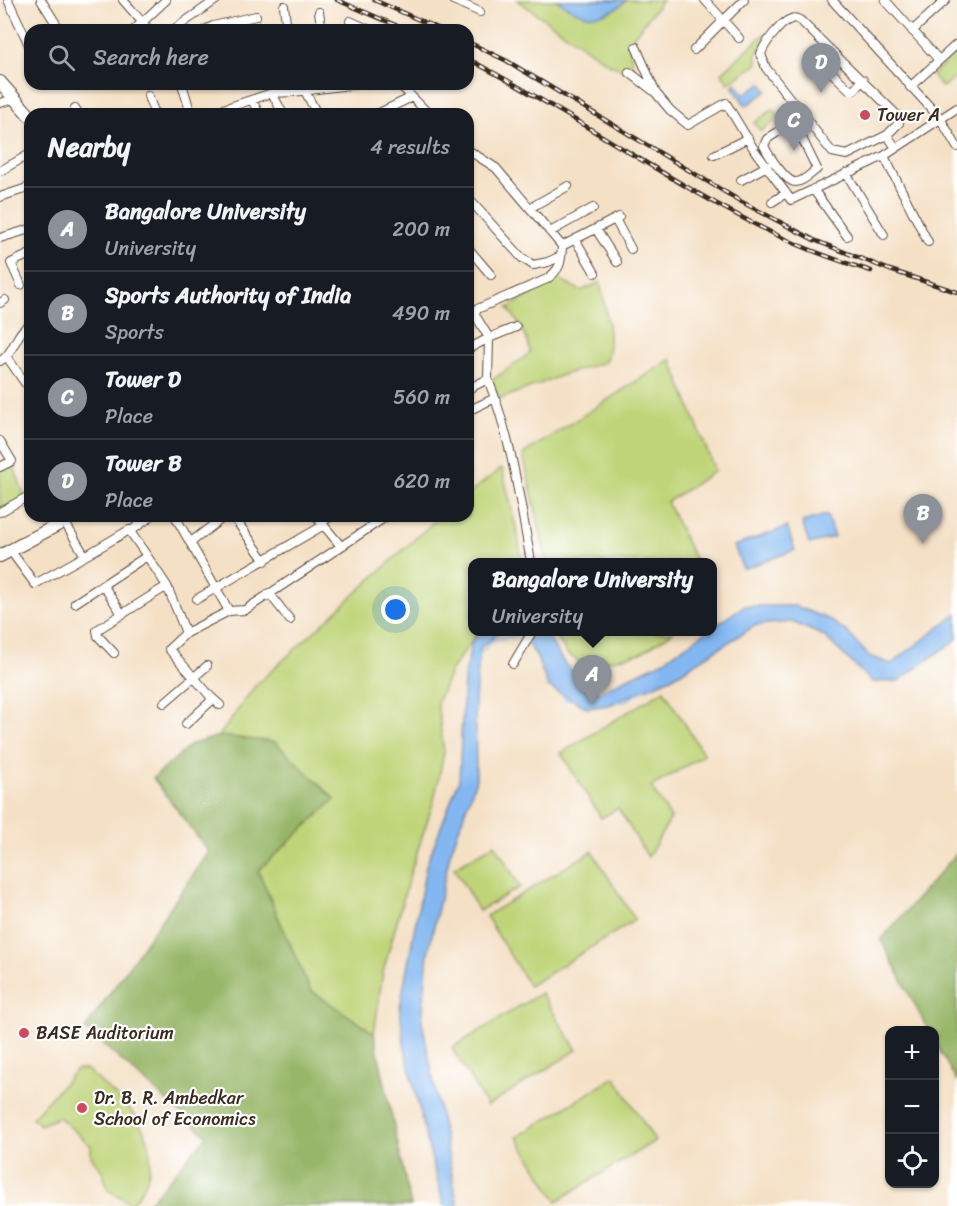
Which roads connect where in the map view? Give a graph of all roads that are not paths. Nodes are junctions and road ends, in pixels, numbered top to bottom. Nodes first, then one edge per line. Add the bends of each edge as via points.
1 (8, 0) edge
2 (40, 0) edge
3 (123, 0) edge
4 (166, 0) edge
5 (216, 0) edge
6 (453, 0) edge
7 (705, 0) edge
8 (744, 0) edge
9 (832, 0) edge
10 (885, 0) edge
11 (946, 0) edge
12 (284, 6) dead end
13 (319, 12) dead end
14 (480, 12) dead end
15 (256, 16) dead end
16 (350, 21) dead end
17 (723, 21) junction
18 (56, 24) edge
19 (143, 24) edge
20 (148, 24) edge
21 (182, 24) edge
22 (222, 24) edge
23 (286, 24) edge
24 (321, 24) edge
25 (357, 24) edge
26 (912, 31) junction
27 (24, 34) edge
28 (739, 38) dead end
29 (957, 44) edge
30 (636, 47) dead end
31 (694, 50) dead end
32 (835, 54) junction
33 (939, 60) junction
34 (629, 72) dead end
35 (863, 80) junction
36 (0, 82) edge
37 (910, 87) junction
38 (184, 90) edge
39 (267, 90) edge
40 (285, 90) edge
41 (301, 90) edge
42 (310, 90) edge
43 (405, 90) edge
44 (305, 91) junction
45 (655, 92) junction
46 (269, 94) junction
47 (148, 96) dead end
48 (412, 97) junction
49 (14, 99) junction
50 (252, 100) junction
51 (0, 104) edge
52 (153, 108) edge
53 (190, 108) edge
54 (227, 108) edge
55 (256, 108) edge
56 (279, 108) edge
57 (314, 108) edge
58 (389, 108) edge
59 (423, 108) edge
60 (957, 108) edge
61 (24, 110) edge
62 (940, 118) junction
63 (897, 126) junction
64 (887, 135) junction
65 (747, 138) junction
66 (908, 140) junction
67 (957, 147) edge
68 (896, 148) junction
69 (855, 152) junction
70 (474, 154) edge
71 (714, 155) dead end
72 (884, 156) junction
73 (24, 157) edge
74 (766, 166) junction
75 (862, 166) junction
76 (817, 169) junction
77 (0, 171) edge
78 (846, 173) junction
79 (741, 180) dead end
80 (824, 183) junction
81 (568, 186) dead end
82 (24, 189) edge
83 (813, 189) junction
84 (786, 194) junction
85 (0, 197) edge
86 (772, 202) dead end
87 (474, 205) edge
88 (530, 208) junction
89 (593, 208) dead end
90 (596, 229) junction
91 (24, 232) edge
92 (550, 232) junction
93 (847, 236) dead end
94 (884, 236) dead end
95 (0, 238) edge
96 (575, 239) junction
97 (928, 242) dead end
98 (562, 246) junction
99 (631, 249) dead end
100 (474, 255) edge
101 (561, 256) junction
102 (24, 257) edge
103 (617, 262) dead end
104 (595, 273) dead end
105 (491, 275) dead end
106 (21, 285) dead end
107 (474, 307) edge
108 (474, 315) edge
109 (516, 327) dead end
110 (24, 328) edge
111 (489, 338) junction
112 (474, 346) edge
113 (4, 359) edge
114 (488, 379) junction
115 (24, 382) edge
116 (474, 386) edge
117 (495, 398) junction
118 (474, 408) dead end
119 (0, 441) edge
120 (0, 467) edge
121 (24, 499) edge
122 (0, 512) edge
123 (63, 522) edge
124 (70, 522) edge
125 (143, 522) edge
126 (181, 522) edge
127 (217, 522) edge
128 (237, 522) edge
129 (320, 522) edge
130 (322, 522) edge
131 (378, 522) edge
132 (131, 531) junction
133 (191, 542) junction
134 (340, 546) junction
135 (5, 553) edge
136 (85, 556) junction
137 (147, 556) junction
138 (530, 558) edge
139 (264, 561) junction
140 (103, 585) junction
141 (167, 586) junction
142 (217, 587) junction
143 (269, 593) junction
144 (197, 599) dead end
145 (75, 603) dead end
146 (229, 611) junction
147 (122, 614) junction
148 (290, 620) dead end
149 (186, 633) junction
150 (530, 636) edge
151 (114, 653) dead end
152 (513, 664) dead end
153 (207, 666) dead end
154 (194, 678) junction
155 (211, 697) junction
156 (164, 703) dead end
157 (220, 705) dead end
158 (186, 724) dead end

1 - 27 street
2 - 18 street
3 - 19 street
4 - 20 street
5 - 21 street
6 - 14 street
7 - 17 street
8 - 17 street
9 - 37 street
10 - 26 street
11 - 26 street
12 - 23 street
13 - 24 street
15 - 22 street
16 - 25 street
17 - 28 street
17 - 31 street
26 - 33 street
29 - 33 street
30 - 45 street
32 - 35 street
32 - 35 street via 826,63 827,68 850,90
32 - 69 street via 795,18 770,38 761,54 766,68 825,146 838,155
33 - 37 street
34 - 45 street
35 - 63 street via 898,116
36 - 49 street
37 - 62 street
38 - 53 street
39 - 46 street
40 - 46 street
41 - 44 street
42 - 44 street
43 - 48 street
44 - 57 street
45 - 65 street via 687,125 726,103
46 - 50 street
46 - 56 street
47 - 52 street
48 - 58 street
48 - 59 street
49 - 51 street
49 - 61 street
50 - 54 street
50 - 55 street
60 - 62 street
62 - 66 street
62 - 67 street
63 - 64 street
63 - 66 street
64 - 68 street
64 - 69 street
65 - 71 street
65 - 74 street
66 - 68 street
68 - 72 street
69 - 75 street
70 - 88 street via 496,168
72 - 75 street
72 - 97 street
73 - 77 street
74 - 79 street
74 - 84 street
75 - 78 street
76 - 76 street via 793,126 783,128 764,143 785,177 793,182
76 - 80 street
78 - 80 street
78 - 94 street
80 - 83 street
81 - 88 street
82 - 85 street
83 - 84 street via 791,200
83 - 93 street
84 - 86 street
87 - 101 street via 533,265
88 - 92 street
89 - 92 street
90 - 96 street
90 - 99 street via 617,218
90 - 103 street
91 - 95 street
92 - 98 street
96 - 98 street
96 - 104 street
98 - 101 street
100 - 105 street
101 - 107 street via 558,271 547,279
102 - 106 street via 11,262
108 - 111 street
109 - 111 street
110 - 113 street
111 - 112 street
111 - 114 street
113 - 115 street
114 - 116 street
114 - 117 street
117 - 118 street
117 - 138 street
119 - 120 street via 12,461
121 - 122 street
123 - 135 street
124 - 136 street
125 - 132 street
126 - 133 street
127 - 133 street
128 - 139 street
129 - 139 street
130 - 134 street
131 - 134 street
132 - 136 street
132 - 137 street
133 - 142 street
134 - 143 street
135 - 136 street via 35,584
137 - 140 street
137 - 141 street
139 - 142 street
140 - 145 street
140 - 147 street
141 - 147 street
141 - 149 street
142 - 144 street
142 - 146 street
143 - 146 street via 245,610
143 - 148 street
146 - 149 street
147 - 151 street via 97,630
149 - 154 street via 169,650
150 - 152 street
153 - 154 street
154 - 155 street
154 - 156 street
155 - 157 street
155 - 158 street

